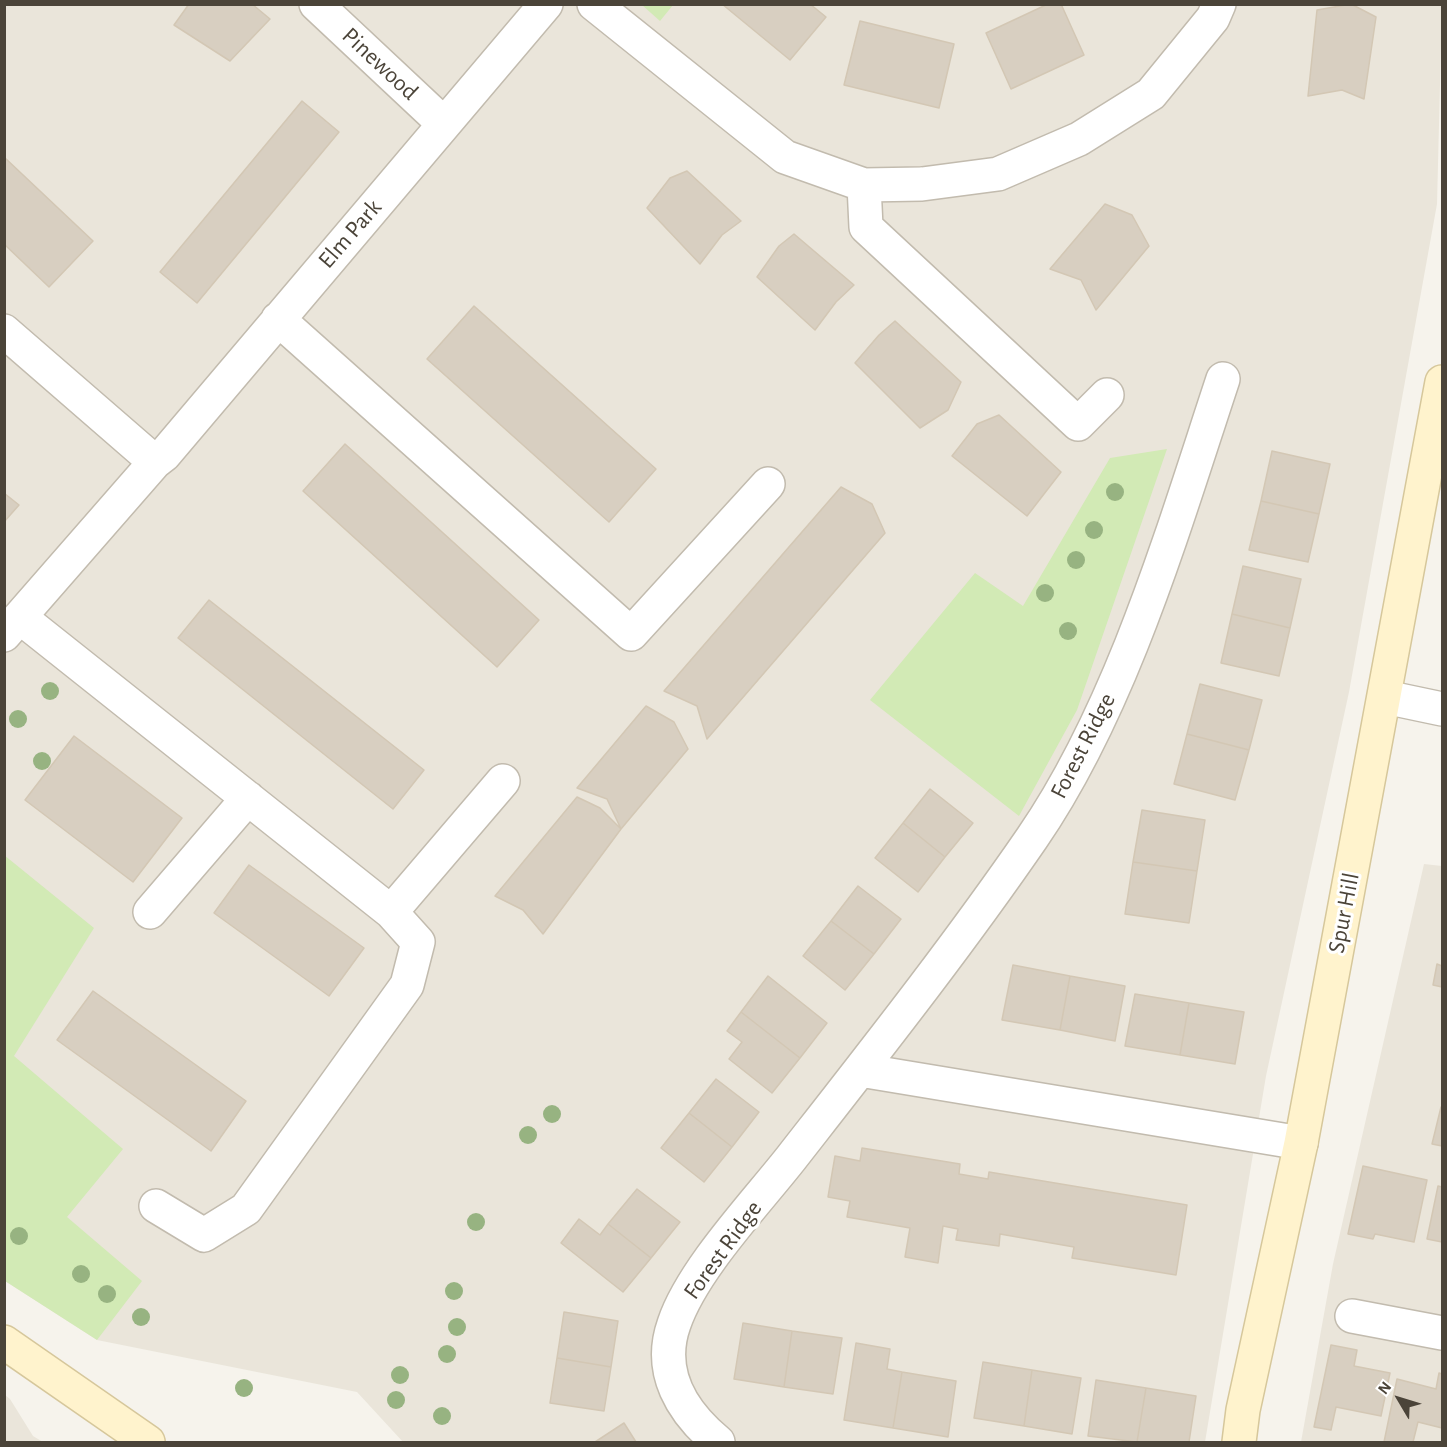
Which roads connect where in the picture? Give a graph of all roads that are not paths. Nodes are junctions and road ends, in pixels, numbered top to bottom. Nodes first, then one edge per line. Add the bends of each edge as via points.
1 (316, 4) edge
2 (546, 4) edge
3 (594, 4) edge
4 (1219, 4) edge
5 (444, 124) junction
6 (864, 185) junction
7 (278, 319) junction
8 (4, 331) edge
9 (1223, 379) dead end
10 (1443, 382) edge
11 (1107, 395) dead end
12 (155, 462) junction
13 (768, 484) dead end
14 (13, 627) edge
15 (1385, 697) junction
16 (1443, 709) edge
17 (503, 782) dead end
18 (248, 798) junction
19 (150, 912) dead end
20 (391, 912) junction
21 (860, 1070) junction
22 (1301, 1143) junction
23 (156, 1206) dead end
24 (1352, 1316) dead end
25 (1443, 1333) edge
26 (4, 1342) edge
27 (148, 1443) edge
28 (718, 1443) edge
29 (1239, 1443) edge

1 - 5 street, Pinewood
2 - 5 street, Elm Park
3 - 6 street via 785,157
4 - 6 street via 1213,18 1151,94 1078,139 998,174 922,184
5 - 7 street, Elm Park
6 - 11 street via 866,227 1078,424
7 - 12 street, Elm Park
7 - 13 street via 631,634
8 - 12 street
9 - 21 street, Forest Ridge via 1163,558 1109,697 1080,756 1032,838
10 - 15 street, Spur Hill
12 - 14 street, Elm Park
14 - 18 street
15 - 16 street
15 - 22 street, Spur Hill
17 - 20 street
18 - 19 street
18 - 20 street
20 - 23 street via 418,942 407,985 246,1209 204,1235
21 - 22 street
21 - 28 street, Forest Ridge via 693,1283 673,1325 668,1357 671,1382 699,1426
22 - 29 street, Spur Hill
24 - 25 street
26 - 27 street

